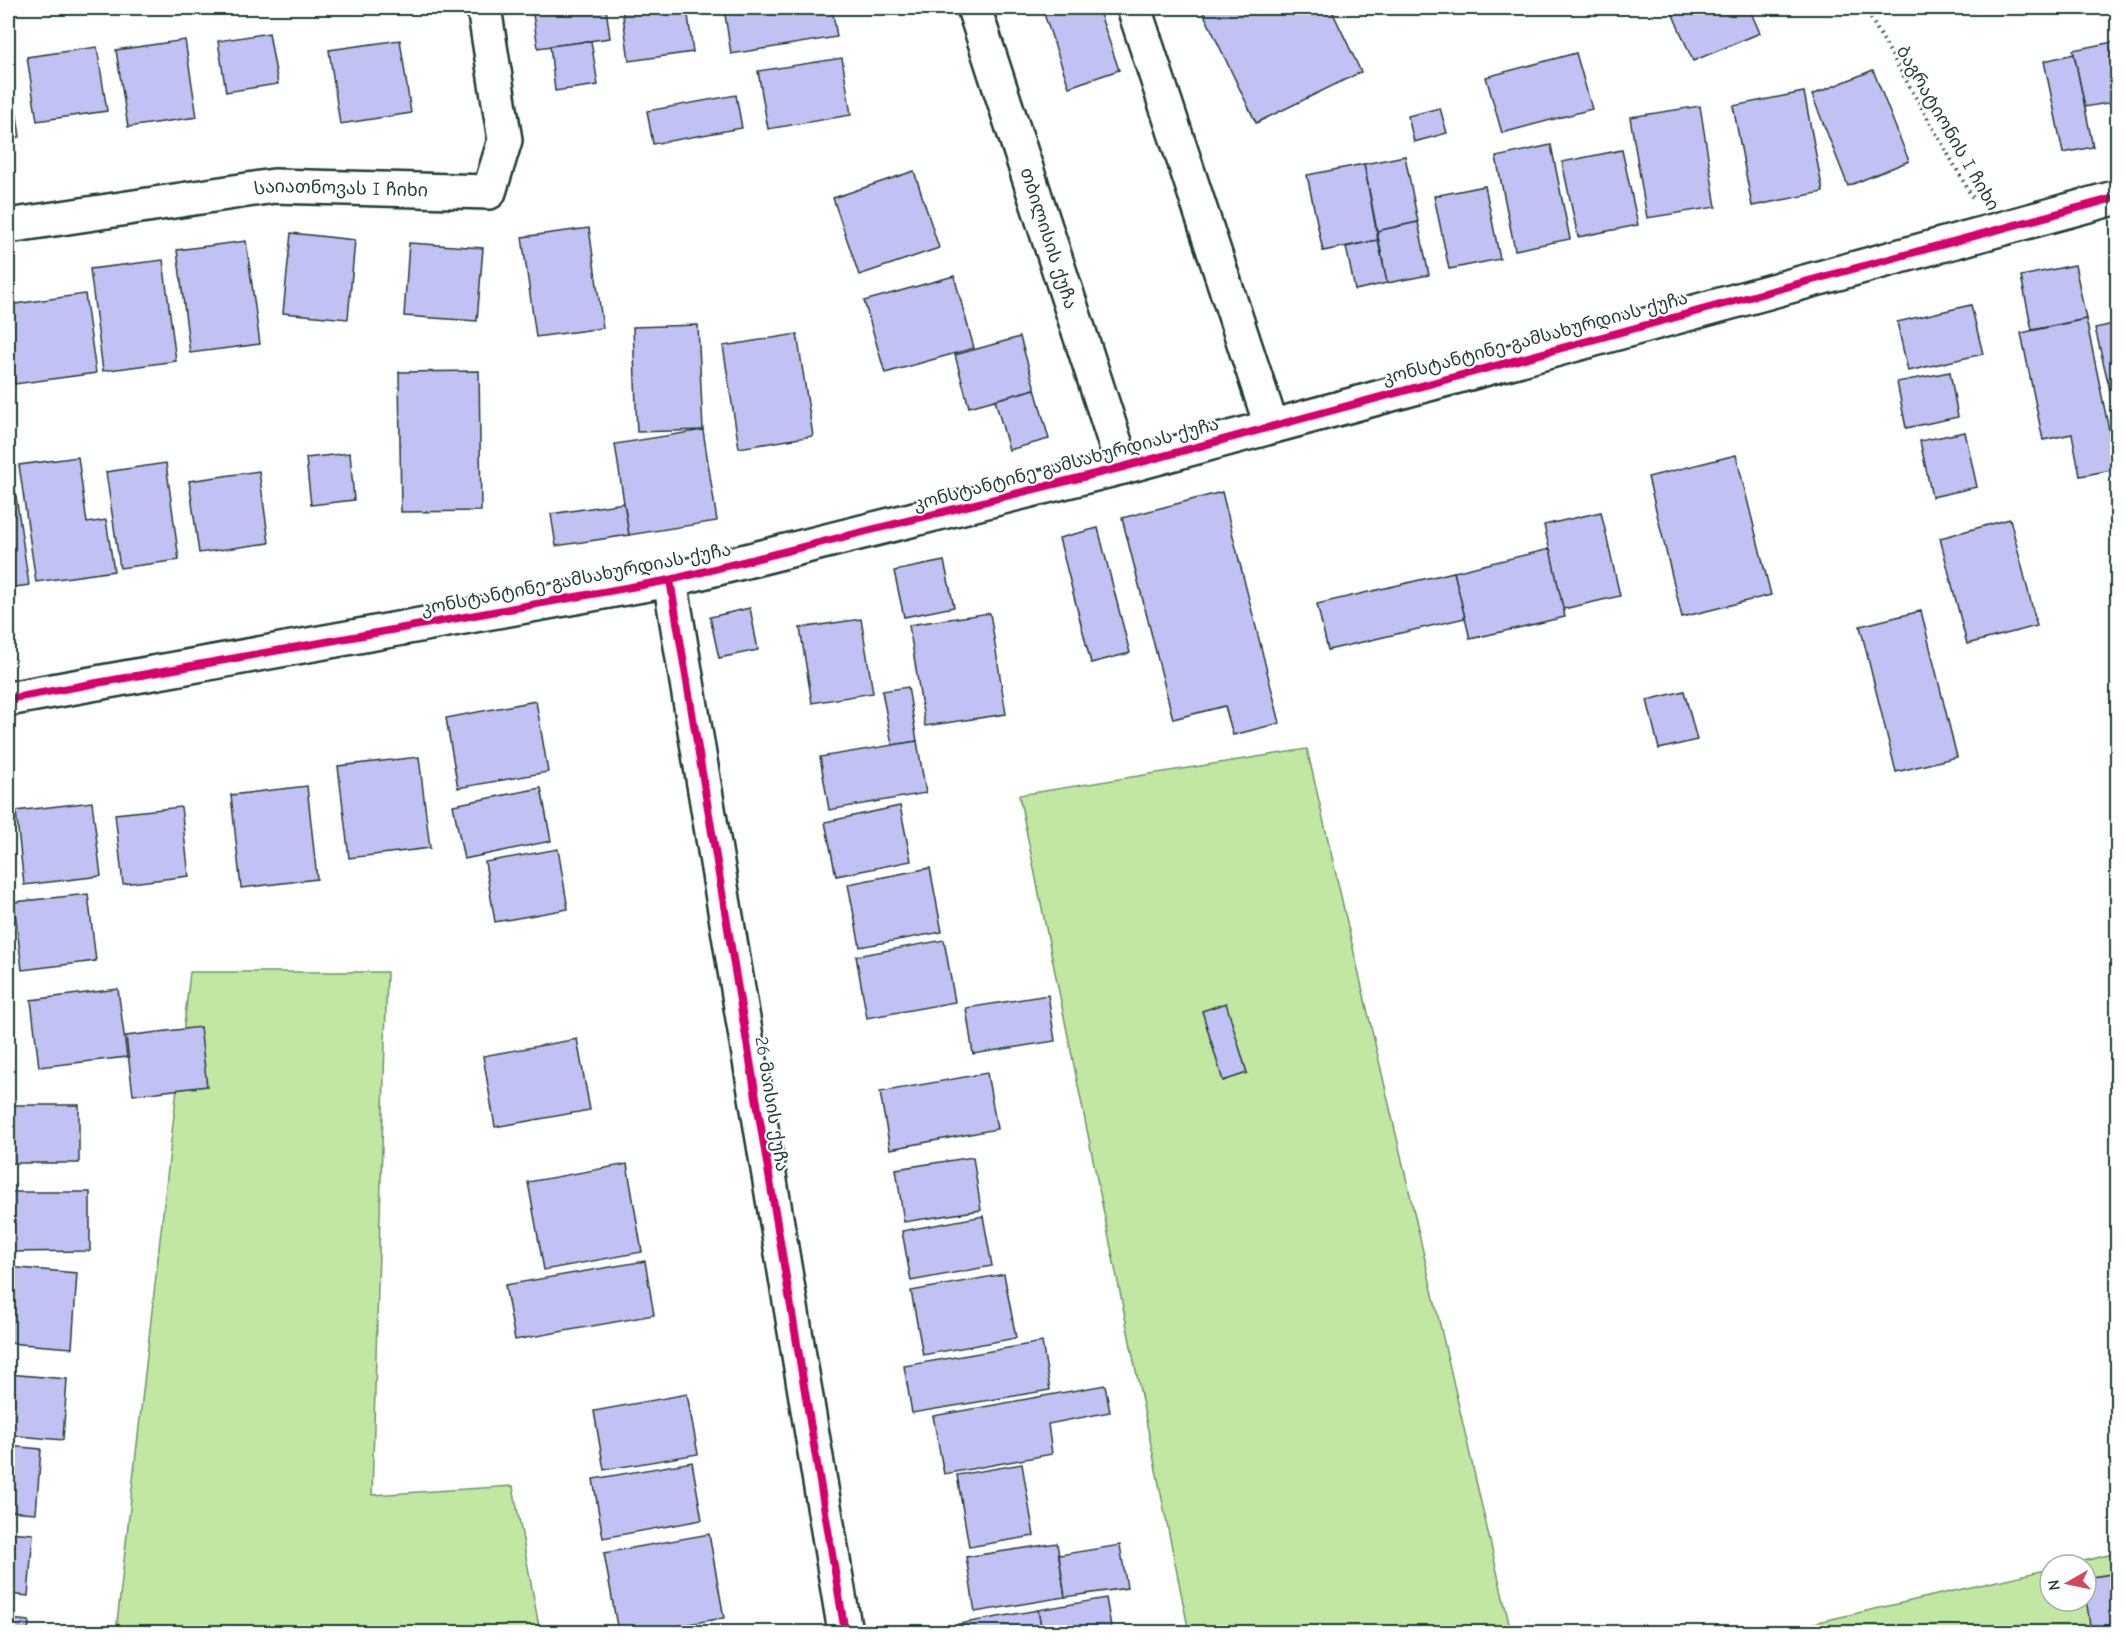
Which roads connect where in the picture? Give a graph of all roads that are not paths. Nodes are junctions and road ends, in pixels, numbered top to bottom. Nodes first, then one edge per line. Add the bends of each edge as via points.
1 (484, 8) edge
2 (974, 8) edge
3 (1134, 8) edge
4 (2118, 196) edge
5 (8, 226) edge
6 (1271, 425) junction
7 (1124, 467) junction
8 (670, 580) junction
9 (8, 699) edge
10 (845, 1632) edge

1 - 5 street, საიათნოვას I ჩიხი via 505,140 489,192 274,186
2 - 7 street, თბილისის ქუჩა
3 - 6 street
4 - 6 street, კონსტანტინე გამსახურდიას ქუჩა
6 - 7 street, კონსტანტინე გამსახურდიას ქუჩა
7 - 8 street, კონსტანტინე გამსახურდიას ქუჩა
8 - 9 street, კონსტანტინე გამსახურდიას ქუჩა
8 - 10 street, 26 მაისის ქუჩა

